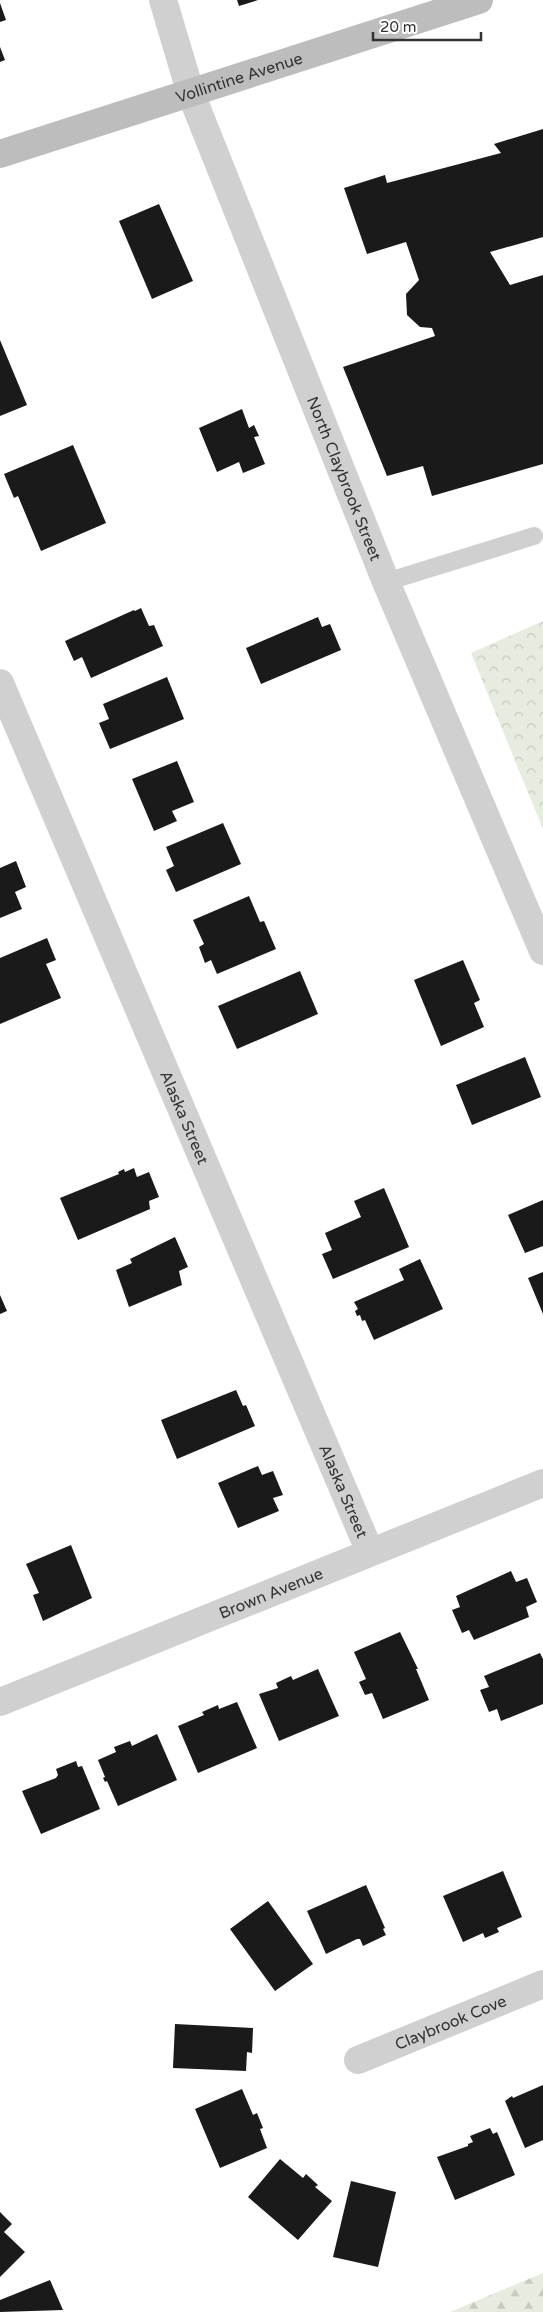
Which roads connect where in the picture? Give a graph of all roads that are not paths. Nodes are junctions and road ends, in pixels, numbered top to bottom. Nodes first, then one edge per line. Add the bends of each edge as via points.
1 (164, 0) edge
2 (479, 0) edge
3 (191, 94) junction
4 (0, 154) edge
5 (534, 536) dead end
6 (386, 582) junction
7 (0, 683) edge
8 (543, 950) edge
9 (543, 1483) edge
10 (370, 1552) junction
11 (0, 1702) edge
12 (543, 1984) edge
13 (358, 2060) dead end

1 - 3 street, North Claybrook Street
2 - 3 street, Vollintine Avenue
3 - 4 street, Vollintine Avenue
3 - 6 street, North Claybrook Street
5 - 6 lane
6 - 8 street, North Claybrook Street
7 - 10 street, Alaska Street
9 - 10 street, Brown Avenue
10 - 11 street, Brown Avenue
12 - 13 street, Claybrook Cove

